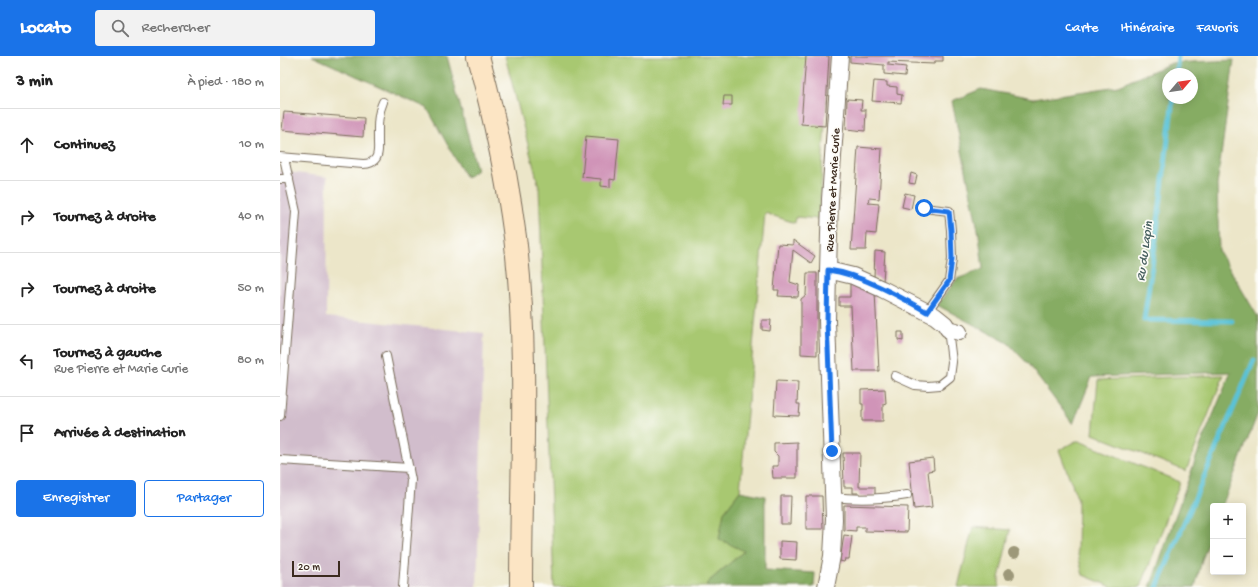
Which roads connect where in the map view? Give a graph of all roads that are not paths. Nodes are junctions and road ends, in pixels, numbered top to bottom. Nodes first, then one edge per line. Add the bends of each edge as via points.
1 (478, 56) edge
2 (840, 56) edge
3 (383, 102) dead end
4 (282, 157) edge
5 (284, 179) edge
6 (924, 208) dead end
7 (828, 270) junction
8 (927, 312) junction
9 (954, 331) joint
10 (386, 356) dead end
11 (895, 376) dead end
12 (280, 416) edge
13 (280, 460) edge
14 (409, 468) junction
15 (907, 495) dead end
16 (833, 497) junction
17 (403, 587) edge
18 (521, 587) edge
19 (826, 587) edge

1 - 18 main road via 509,196 519,278 523,406
2 - 7 street, Rue Pierre et Marie Curie
3 - 4 lane via 379,116 378,153 371,163
4 - 5 lane
5 - 12 lane via 296,212
6 - 8 lane via 949,211 952,259 949,281
7 - 8 street via 853,276 882,288
7 - 16 street, Rue Pierre et Marie Curie via 827,321
8 - 9 street
9 - 11 lane via 950,377 940,386 915,385
10 - 14 lane
13 - 14 lane
14 - 17 lane via 411,480
15 - 16 lane via 854,499
16 - 19 street, Rue Pierre et Marie Curie via 832,556

